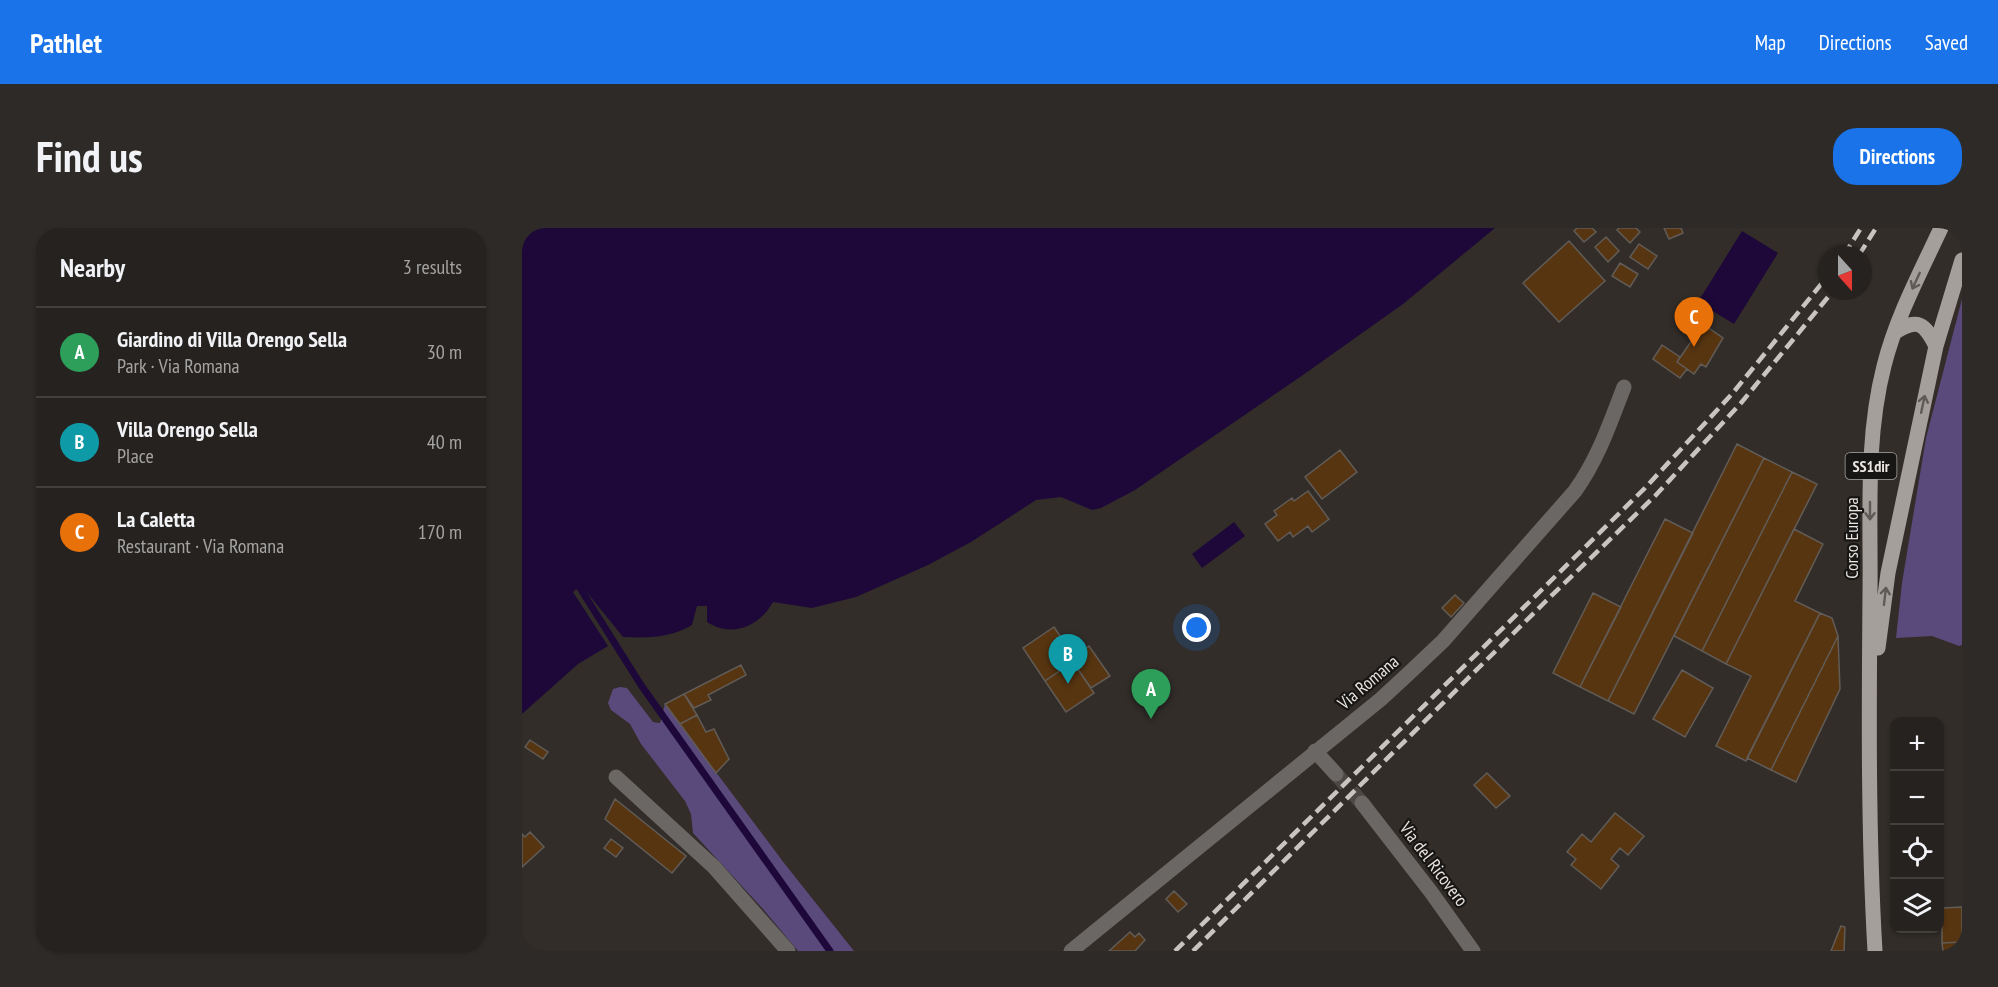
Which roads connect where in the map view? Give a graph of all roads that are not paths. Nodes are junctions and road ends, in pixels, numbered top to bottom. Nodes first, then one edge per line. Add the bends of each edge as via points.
1 (1941, 228) edge
2 (1962, 260) edge
3 (1895, 332) junction
4 (1936, 346) junction
5 (1624, 387) dead end
6 (1869, 716) junction
7 (1315, 751) junction
8 (1336, 774) tunnel mouth
9 (616, 777) dead end
10 (1362, 803) tunnel mouth
11 (788, 951) edge
12 (1071, 951) edge
13 (1473, 951) edge
14 (1875, 951) edge

1 -> 3 main road, Corso Europa / SS1dir
2 - 4 main road, Corso Europa / SS1dir
3 - 4 main road via 1905,326 1920,325 1927,328
3 -> 6 main road, Corso Europa / SS1dir via 1873,424
6 -> 4 main road, Corso Europa / SS1dir via 1888,573
5 - 7 street, Via Romana via 1595,460 1575,491 1443,641 1381,699
6 - 14 main road, Corso Europa / SS1dir
7 - 8 street
7 - 12 street, Via Romana
9 - 11 street via 714,867
10 - 13 street, Via del Ricovero

